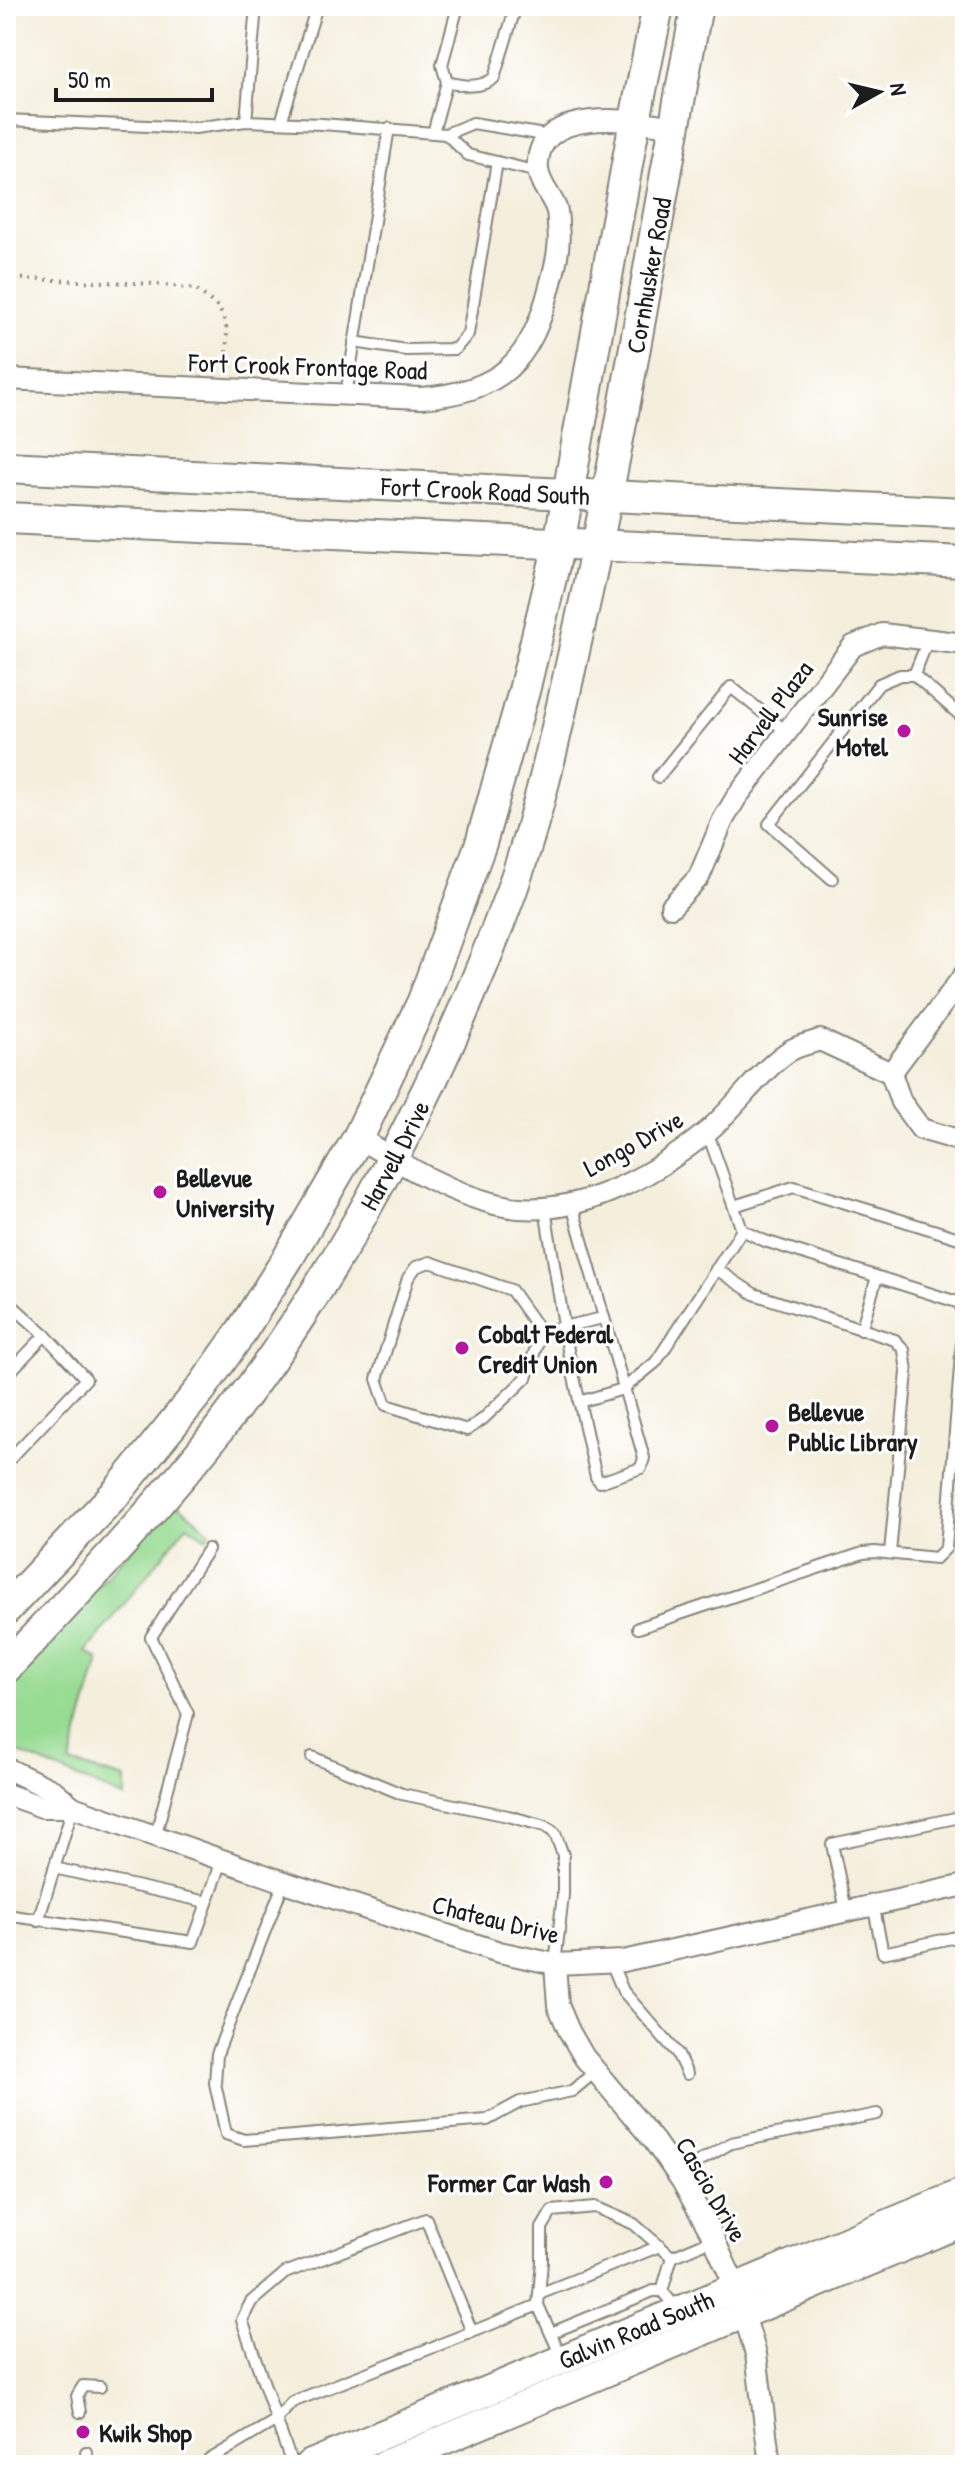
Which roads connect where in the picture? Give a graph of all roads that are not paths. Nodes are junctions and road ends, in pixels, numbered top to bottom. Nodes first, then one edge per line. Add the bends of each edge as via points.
1 (256, 6) edge
2 (317, 6) edge
3 (458, 6) edge
4 (516, 6) edge
5 (658, 6) edge
6 (697, 6) edge
7 (447, 82) junction
8 (6, 120) edge
9 (635, 120) junction
10 (246, 121) junction
11 (281, 122) junction
12 (673, 127) junction
13 (389, 128) junction
14 (433, 133) junction
15 (446, 134) junction
16 (550, 136) junction
17 (497, 162) junction
18 (538, 172) junction
19 (354, 342) junction
20 (6, 379) edge
21 (346, 395) junction
22 (6, 467) edge
23 (568, 494) junction
24 (607, 496) junction
25 (965, 513) edge
26 (6, 518) edge
27 (559, 544) junction
28 (598, 545) junction
29 (965, 562) edge
30 (928, 640) junction
31 (965, 644) edge
32 (914, 675) junction
33 (961, 716) dead end
34 (787, 732) junction
35 (658, 777) dead end
36 (832, 879) dead end
37 (671, 907) dead end
38 (965, 974) edge
39 (891, 1073) junction
40 (707, 1131) junction
41 (358, 1138) junction
42 (965, 1142) edge
43 (393, 1158) junction
44 (572, 1205) junction
45 (734, 1206) junction
46 (545, 1209) junction
47 (742, 1230) junction
48 (965, 1243) edge
49 (716, 1269) junction
50 (877, 1277) junction
51 (965, 1294) edge
52 (6, 1300) edge
53 (962, 1307) junction
54 (603, 1318) junction
55 (564, 1328) junction
56 (861, 1330) junction
57 (541, 1332) junction
58 (45, 1335) junction
59 (6, 1376) edge
60 (623, 1389) junction
61 (579, 1402) junction
62 (6, 1463) edge
63 (208, 1549) dead end
64 (890, 1553) junction
65 (6, 1609) edge
66 (638, 1628) dead end
67 (6, 1668) edge
68 (312, 1757) dead end
69 (6, 1768) edge
70 (6, 1794) edge
71 (73, 1807) junction
72 (965, 1816) edge
73 (155, 1837) junction
74 (222, 1861) junction
75 (54, 1868) junction
76 (284, 1882) junction
77 (965, 1885) edge
78 (207, 1902) junction
79 (873, 1904) junction
80 (846, 1910) junction
81 (6, 1915) edge
82 (38, 1921) junction
83 (965, 1935) edge
84 (611, 1962) junction
85 (555, 1964) junction
86 (596, 2071) junction
87 (687, 2074) dead end
88 (877, 2114) dead end
89 (677, 2174) junction
90 (965, 2192) edge
91 (965, 2221) edge
92 (714, 2239) junction
93 (660, 2246) junction
94 (672, 2257) junction
95 (539, 2299) junction
96 (740, 2300) junction
97 (671, 2301) junction
98 (472, 2332) junction
99 (551, 2333) junction
100 (563, 2360) junction
101 (100, 2387) dead end
102 (80, 2412) dead end
103 (275, 2421) junction
104 (86, 2452) dead end
105 (209, 2460) dead end
106 (90, 2465) edge
107 (292, 2465) edge
108 (309, 2465) edge
109 (384, 2465) edge
110 (770, 2465) edge

1 - 10 lane
2 - 11 lane
3 - 7 lane via 442,65
4 - 7 lane via 494,78 485,85
5 - 9 main road, Cornhusker Road
6 - 12 main road, Cornhusker Road
7 - 14 lane
8 - 10 lane via 195,128
9 - 12 street
9 - 16 street via 588,120
9 - 23 main road, Cornhusker Road
10 - 11 lane
11 - 13 lane
12 - 24 main road, Cornhusker Road
13 - 14 lane
13 - 19 lane
14 - 15 lane
15 - 16 lane via 473,123
15 - 17 lane via 468,155
16 - 18 street via 539,154
17 - 18 lane
17 - 19 lane via 468,334 455,349 406,350
18 - 21 street, Fort Crook Frontage Road via 556,208 559,231 541,321 529,346 510,368 481,387 454,396
19 - 21 lane
20 - 21 street, Fort Crook Frontage Road
22 - 23 main road, Fort Crook Road South
23 - 24 main road, Fort Crook Road South
23 - 27 main road, Harvell Drive
24 - 25 main road, Fort Crook Road South
24 - 28 main road, Cornhusker Road
26 - 27 main road, Fort Crook Road South
27 - 28 main road, Fort Crook Road South
27 - 41 main road, Harvell Drive via 481,843 423,1001
28 - 29 main road, Fort Crook Road South
28 - 43 main road, Harvell Drive via 556,736 512,890
30 - 31 street, Harvell Plaza
30 - 32 lane
30 - 34 street, Harvell Plaza via 882,634 853,646
32 - 33 lane
32 - 36 lane via 879,684 769,824
34 - 35 lane via 731,687
34 - 37 street, Harvell Plaza via 736,798 699,877
38 - 39 street
39 - 40 street, Longo Drive via 820,1040 791,1050
39 - 42 street via 901,1102 921,1129
40 - 44 street, Longo Drive via 619,1187
40 - 45 lane
41 - 43 street, Longo Drive
41 - 65 main road, Harvell Drive via 288,1258 201,1389 118,1491
43 - 46 street, Longo Drive via 437,1183 493,1204
43 - 67 main road, Harvell Drive via 317,1289 231,1415 137,1527
44 - 46 street, Longo Drive
44 - 54 lane
45 - 47 lane
45 - 48 lane via 794,1187
46 - 55 lane
47 - 49 lane
47 - 50 lane
49 - 56 lane via 754,1294
49 - 60 lane via 656,1362
50 - 53 lane
50 - 56 lane
51 - 53 lane
52 - 58 lane
53 - 64 lane via 946,1548 936,1558
54 - 55 lane
54 - 60 lane
55 - 57 lane
55 - 61 lane
56 - 64 lane via 895,1340 906,1356
57 - 57 lane via 511,1290 430,1262 416,1267 377,1379 386,1405 467,1430 526,1378
58 - 59 lane
58 - 62 lane via 86,1379
60 - 61 lane
60 - 61 lane via 644,1464 600,1482
63 - 73 lane via 151,1637 188,1714
64 - 66 lane via 863,1553
68 - 85 lane via 402,1794 508,1816 555,1833 563,1855 563,1895
69 - 71 street, Chateau Drive via 54,1791
70 - 71 street, Chateau Drive via 42,1807
71 - 73 street, Chateau Drive
71 - 75 lane
72 - 80 lane via 832,1844
73 - 74 street, Chateau Drive
74 - 76 street, Chateau Drive
74 - 78 lane
75 - 78 lane
75 - 82 lane
76 - 85 street, Chateau Drive via 499,1952
76 - 86 lane via 217,2054 215,2083 226,2134 244,2140 487,2120 520,2102 572,2091
77 - 79 street, Chateau Drive
78 - 82 lane via 193,1942
79 - 80 street, Chateau Drive
79 - 83 lane via 883,1953
80 - 84 street, Chateau Drive
81 - 82 lane
84 - 85 street, Chateau Drive
84 - 87 lane via 623,1991 677,2053
85 - 86 street, Cascio Drive via 558,2005
86 - 89 street, Cascio Drive
88 - 89 lane via 731,2143
89 - 92 street, Cascio Drive
90 - 96 main road, Galvin Road South
91 - 96 main road, Galvin Road South
92 - 94 lane
92 - 96 street, Cascio Drive
93 - 94 lane
93 - 95 lane
93 - 95 lane via 634,2224 595,2207 552,2211 542,2228
94 - 97 lane
95 - 98 lane
95 - 99 lane
96 - 97 main road, Galvin Road South
96 - 109 main road, Galvin Road South
96 - 110 street, Cascio Drive via 756,2354
97 - 99 lane via 653,2291
97 - 100 main road, Galvin Road South
98 - 103 lane via 292,2402
98 - 103 lane via 426,2219 285,2273 251,2302 242,2320
99 - 100 lane
100 - 108 main road, Galvin Road South
101 - 102 lane via 83,2386 77,2396
103 - 105 lane
103 - 107 lane
104 - 106 lane

